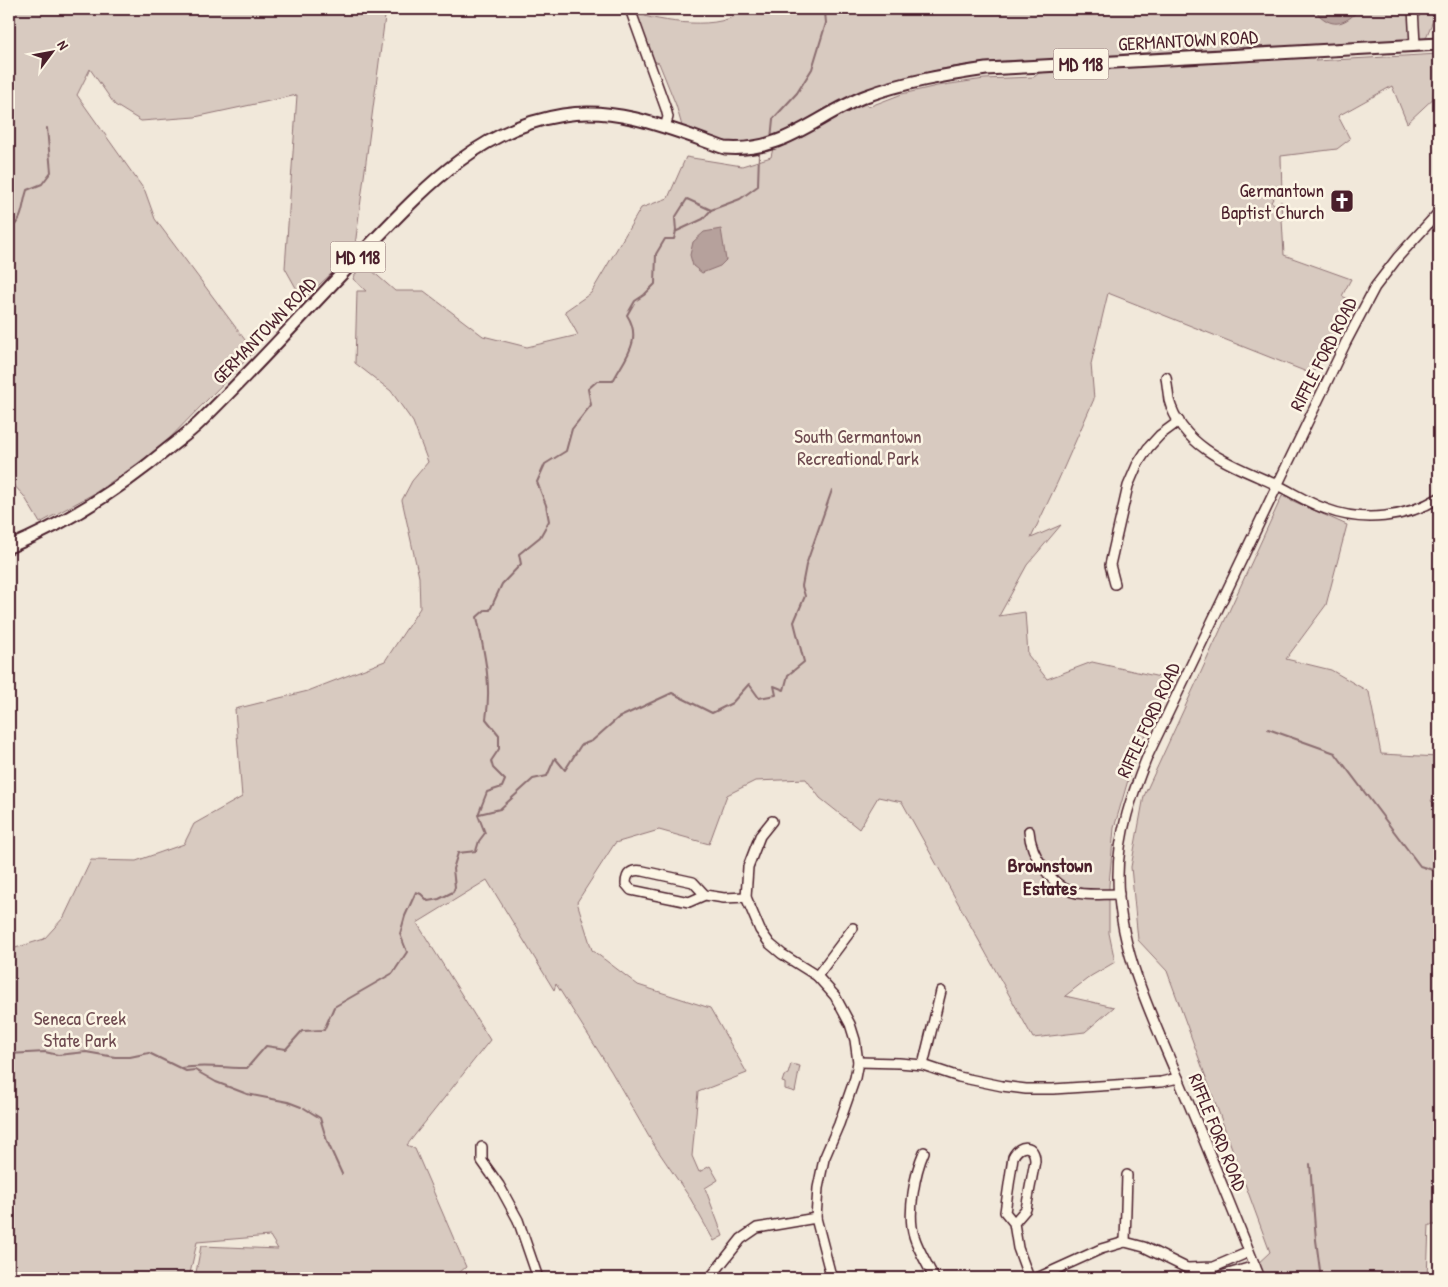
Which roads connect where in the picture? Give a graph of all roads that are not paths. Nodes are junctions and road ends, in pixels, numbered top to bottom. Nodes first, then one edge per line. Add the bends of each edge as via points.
1 (630, 9) edge
2 (1413, 9) edge
3 (1415, 44) junction
4 (1439, 44) edge
5 (665, 127) junction
6 (1439, 212) edge
7 (1166, 377) dead end
8 (1180, 422) junction
9 (1277, 485) junction
10 (1439, 498) edge
11 (9, 547) edge
12 (1115, 584) dead end
13 (772, 821) dead end
14 (1029, 831) dead end
15 (1119, 894) junction
16 (705, 895) junction
17 (746, 897) junction
18 (853, 928) dead end
19 (816, 976) junction
20 (941, 991) dead end
21 (858, 1062) junction
22 (923, 1065) junction
23 (1178, 1078) junction
24 (482, 1147) dead end
25 (924, 1152) dead end
26 (1128, 1175) dead end
27 (816, 1218) junction
28 (1014, 1223) junction
29 (1125, 1242) junction
30 (1249, 1252) junction
31 (1255, 1266) junction
32 (1188, 1268) junction
33 (538, 1278) edge
34 (710, 1278) edge
35 (834, 1278) edge
36 (934, 1278) edge
37 (1029, 1278) edge
38 (1037, 1278) edge
39 (1260, 1278) edge

1 - 5 street via 666,109
2 - 3 street
3 - 4 main road, GERMANTOWN ROAD / MD 118
3 - 5 main road, GERMANTOWN ROAD / MD 118 via 956,73 867,96 784,140 741,149 725,148
5 - 11 main road, GERMANTOWN ROAD / MD 118 via 615,115 564,114 505,132 474,150 423,191 199,423 142,470 98,500
6 - 9 street, RIFFLE FORD ROAD via 1376,287
7 - 8 street via 1169,399
8 - 9 street via 1209,452
8 - 12 street via 1160,435 1148,448 1128,486 1110,565
9 - 10 street via 1326,509 1373,517 1406,512
9 - 15 street, RIFFLE FORD ROAD via 1137,780 1119,852
13 - 17 street via 760,836 748,867
14 - 15 street via 1036,858 1059,886 1078,894
15 - 23 street, RIFFLE FORD ROAD via 1138,982
16 - 16 street via 693,882 660,874 636,870 626,878 631,890 689,902
16 - 17 street
17 - 19 street via 760,930 770,944
18 - 19 street
19 - 21 street via 843,1008 855,1040
20 - 22 street
21 - 22 street
21 - 27 street via 839,1124 824,1159
22 - 23 street via 968,1079 1026,1089
23 - 30 street, RIFFLE FORD ROAD
24 - 33 street via 482,1161 518,1220
25 - 36 street via 919,1162 912,1206 914,1236
26 - 29 street
27 - 34 street via 757,1228 741,1239
27 - 35 street
28 - 28 street via 1026,1209 1035,1161 1032,1150 1020,1147 1013,1157 1005,1212
28 - 37 street via 1018,1248
29 - 32 street via 1144,1247
29 - 38 street via 1100,1249
30 - 31 street, RIFFLE FORD ROAD
30 - 32 street via 1214,1267
31 - 32 street via 1218,1277 1205,1276
31 - 39 street, RIFFLE FORD ROAD

